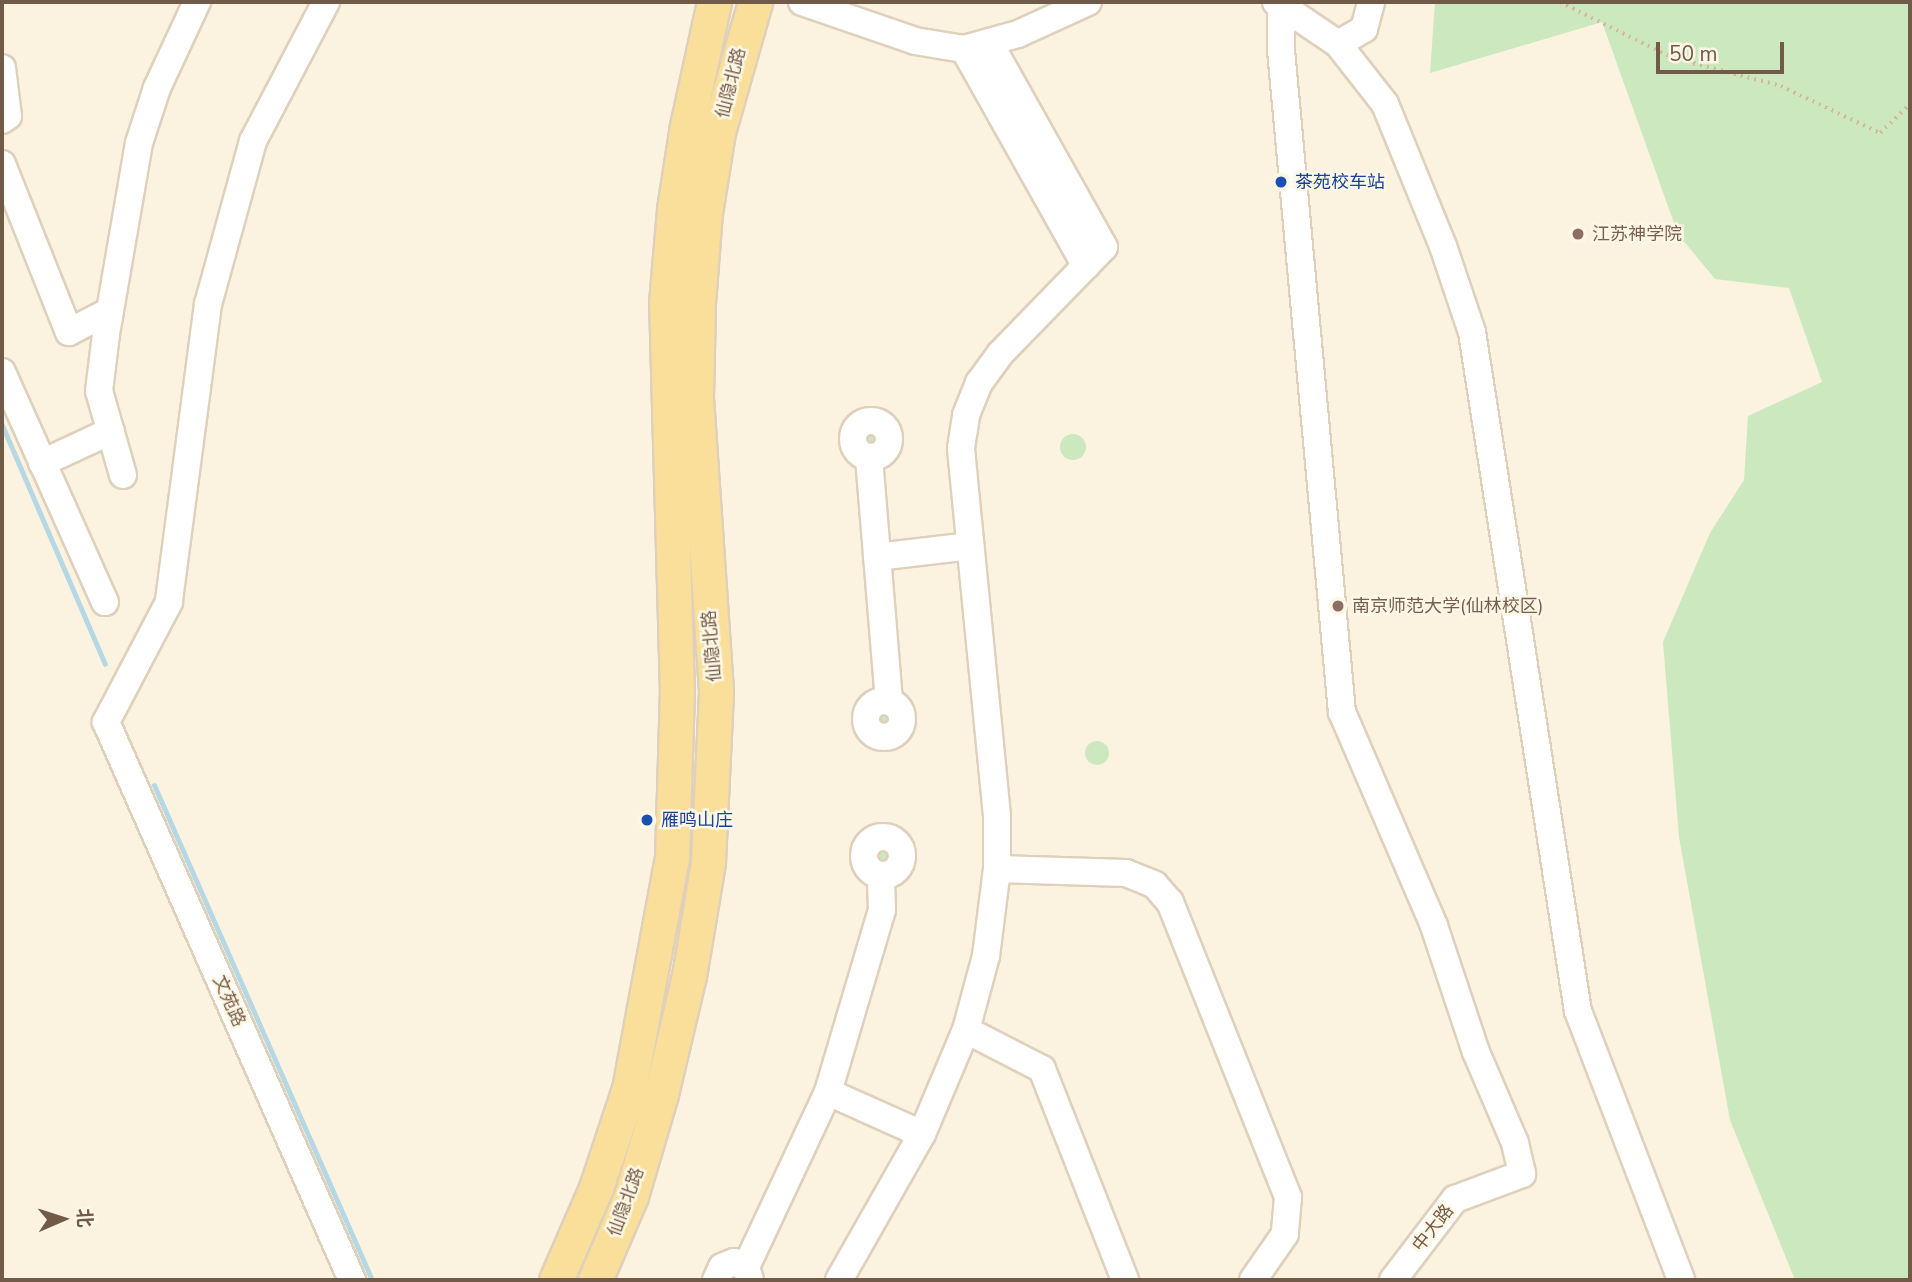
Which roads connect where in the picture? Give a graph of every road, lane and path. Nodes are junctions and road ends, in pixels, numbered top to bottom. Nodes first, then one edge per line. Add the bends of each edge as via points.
1 (197, 2) edge
2 (326, 2) edge
3 (714, 2) edge
4 (755, 2) edge
5 (802, 2) edge
6 (1088, 2) edge
7 (1278, 2) edge
8 (1371, 2) edge
9 (1560, 2) edge
10 (1338, 44) junction
11 (977, 46) junction
12 (2, 68) edge
13 (1910, 104) edge
14 (2, 120) edge
15 (2, 164) edge
16 (110, 311) junction
17 (2, 372) edge
18 (111, 431) junction
19 (869, 458) dead end
20 (42, 463) junction
21 (123, 475) dead end
22 (970, 546) junction
23 (877, 557) junction
24 (105, 602) dead end
25 (889, 702) dead end
26 (997, 869) junction
27 (881, 875) dead end
28 (966, 1030) junction
29 (828, 1092) junction
30 (922, 1134) junction
31 (748, 1274) edge
32 (352, 1280) edge
33 (556, 1280) edge
34 (595, 1280) edge
35 (716, 1280) edge
36 (839, 1280) edge
37 (1125, 1280) edge
38 (1253, 1280) edge
39 (1393, 1280) edge
40 (1681, 1280) edge

1 - 16 street via 156,88 139,143
2 - 32 street, 文苑路 via 253,141 208,304 169,602 106,722
3 - 33 main road, 仙隐北路 via 687,127 666,303 677,730 673,858 629,1089 596,1188
4 - 34 main road, 仙隐北路 via 718,132 705,213 698,303 696,397 716,691 708,862 690,976 661,1094 631,1196
5 - 11 street via 915,41
6 - 11 street
7 - 10 street
7 - 39 street, 中大路 via 1342,712 1433,926 1476,1052 1515,1143 1522,1174 1455,1199
8 - 10 street via 1364,29
9 - 13 path via 1673,58 1781,86 1880,133
10 - 40 street via 1385,104 1443,246 1472,332 1578,1011
11 - 22 street via 1087,266 1000,354 972,398 961,448
12 - 14 street via 8,116
15 - 16 street via 69,332
16 - 18 street via 99,391
17 - 20 street
18 - 20 street
18 - 21 street
19 - 23 street
20 - 24 street
22 - 23 street
22 - 26 street via 997,816
23 - 25 street
26 - 28 street via 986,956
26 - 38 street via 1126,873 1155,885 1170,902 1289,1197 1285,1234
27 - 29 street via 882,910
28 - 30 street
28 - 37 street via 1042,1069
29 - 30 street
29 - 31 street
30 - 36 street
31 - 35 street via 727,1263

